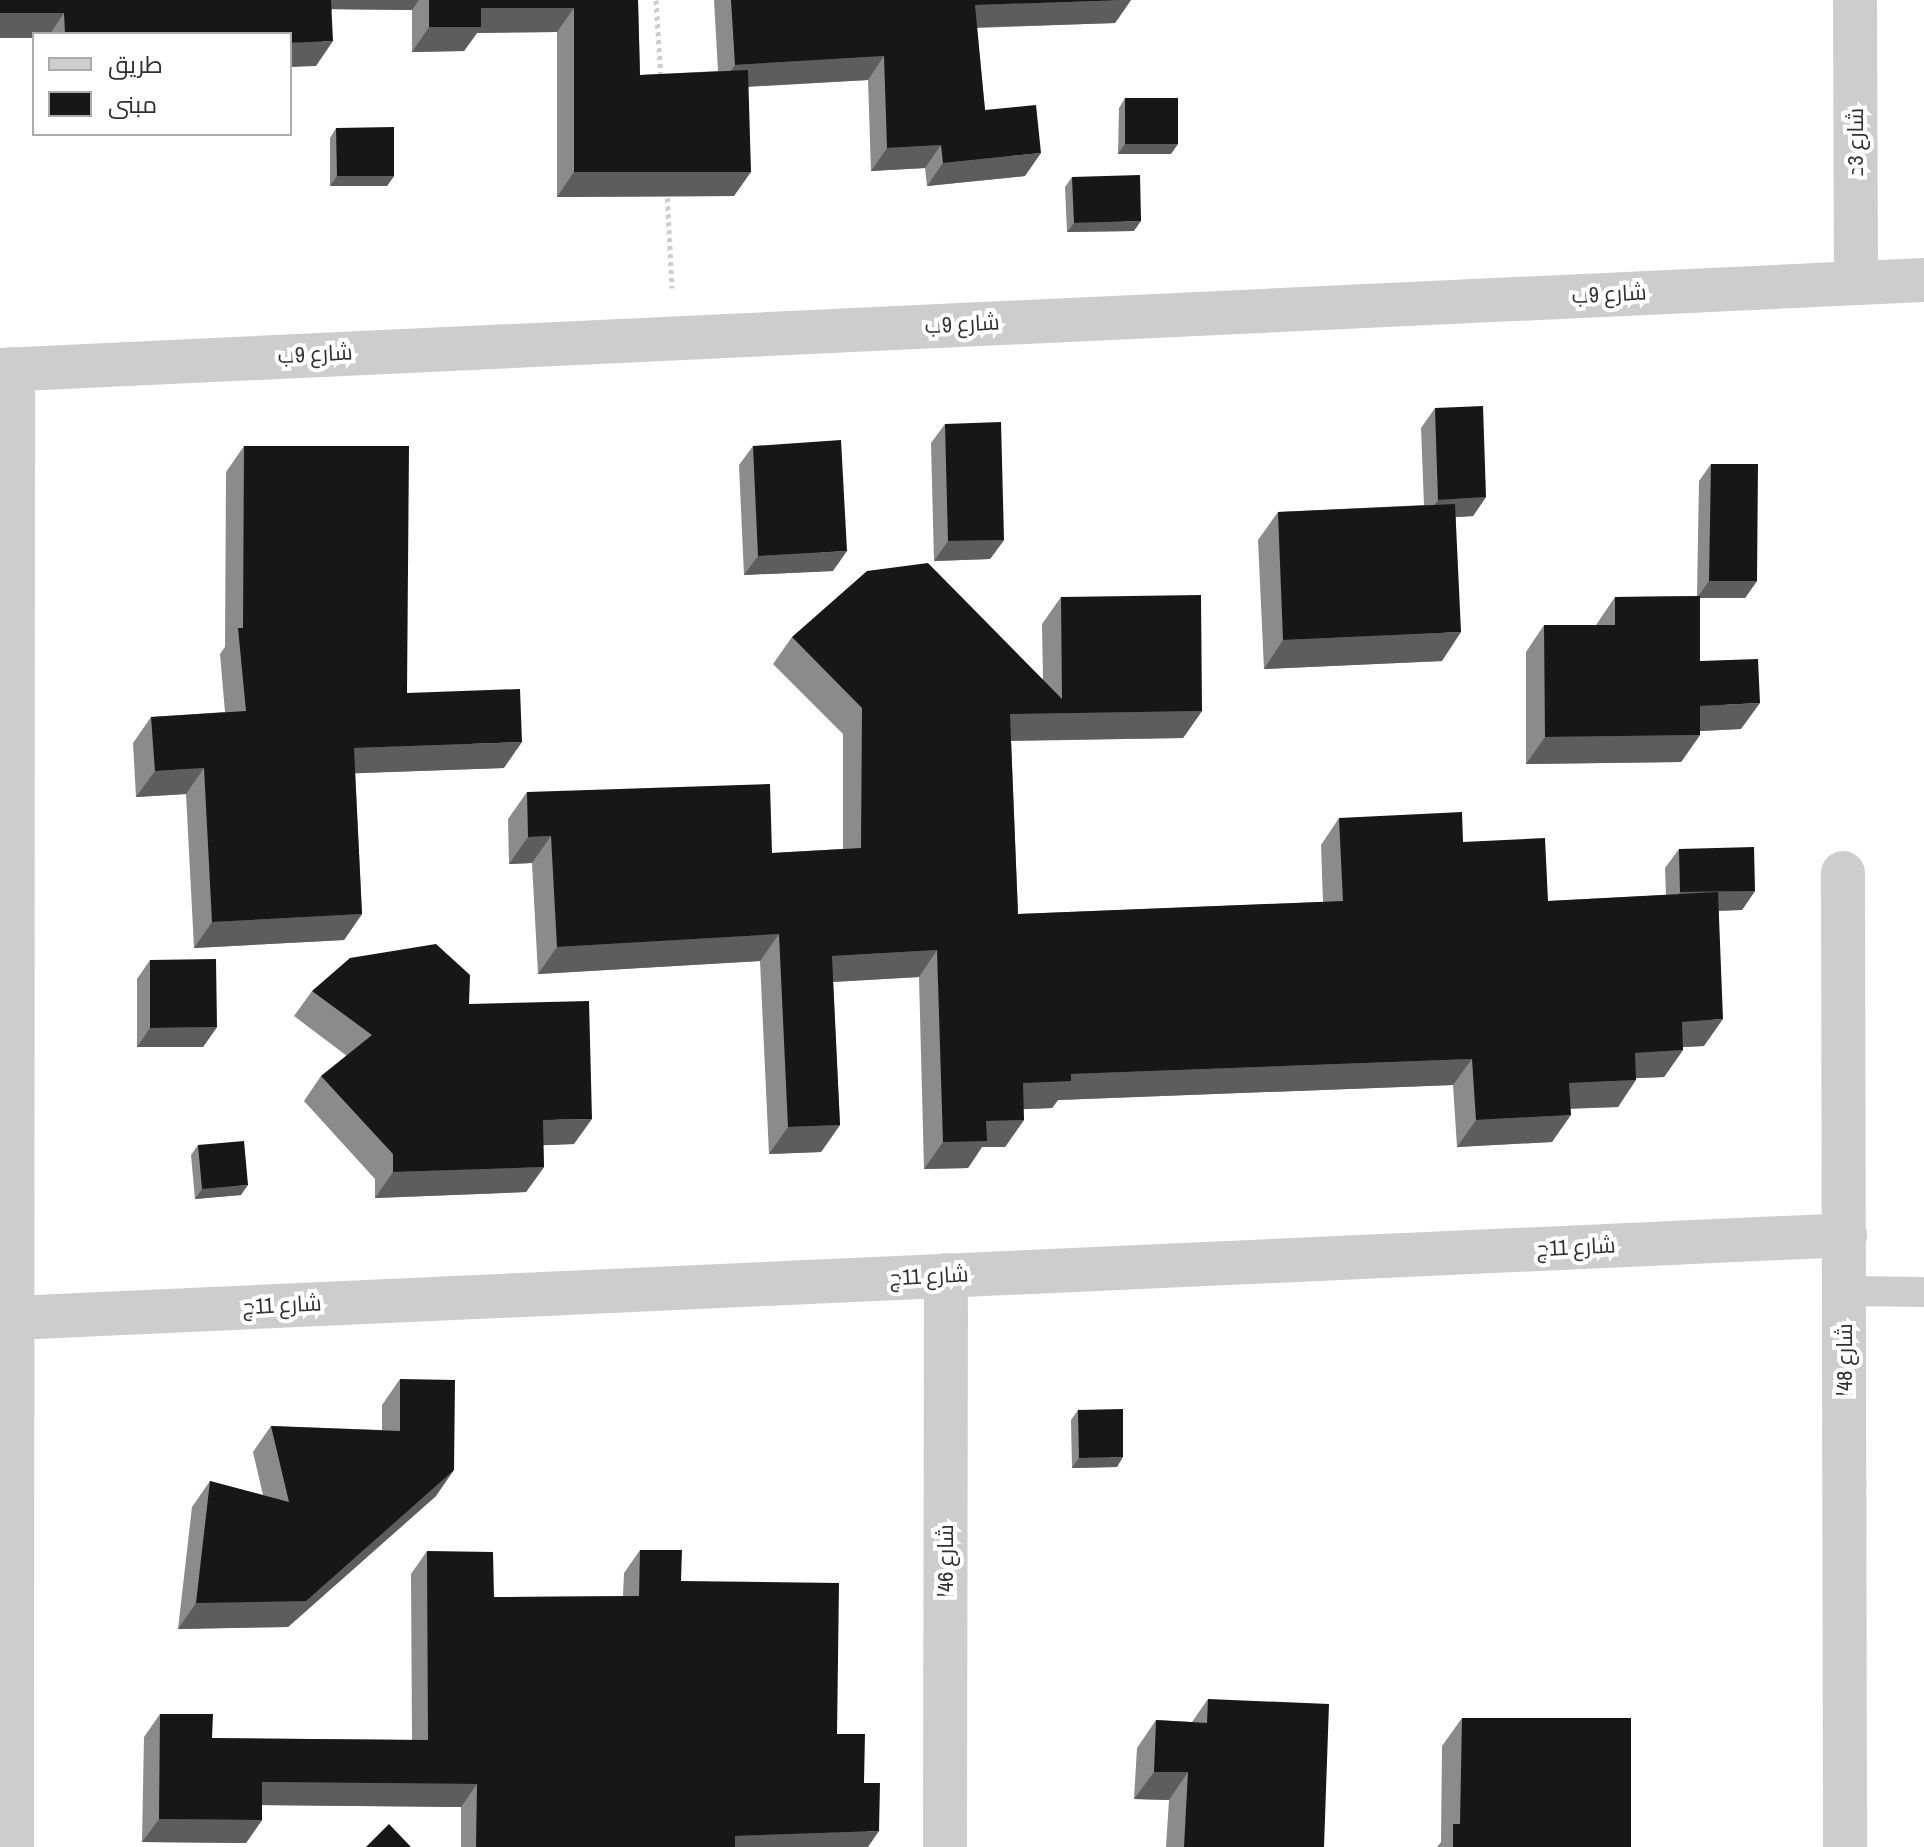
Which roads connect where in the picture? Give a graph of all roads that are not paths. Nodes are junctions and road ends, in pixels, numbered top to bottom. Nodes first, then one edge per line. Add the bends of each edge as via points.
1 (1855, 0) edge
2 (1924, 280) edge
3 (1856, 283) junction
4 (6, 370) edge
5 (1843, 873) dead end
6 (6, 919) edge
7 (1845, 1235) junction
8 (946, 1275) junction
9 (1845, 1291) junction
10 (1924, 1292) edge
11 (13, 1318) junction
12 (12, 1847) edge
13 (945, 1847) edge
14 (1845, 1847) edge

1 - 3 street, شارع 3د
2 - 3 street, شارع 9ب
3 - 4 street, شارع 9ب
4 - 6 street
5 - 7 street, شارع 48ا
6 - 11 street
7 - 8 street, شارع 11ج
7 - 9 street, شارع 48ا
8 - 11 street, شارع 11ج
8 - 13 street, شارع 46ا
9 - 10 lane
9 - 14 street, شارع 48ا
11 - 12 street

